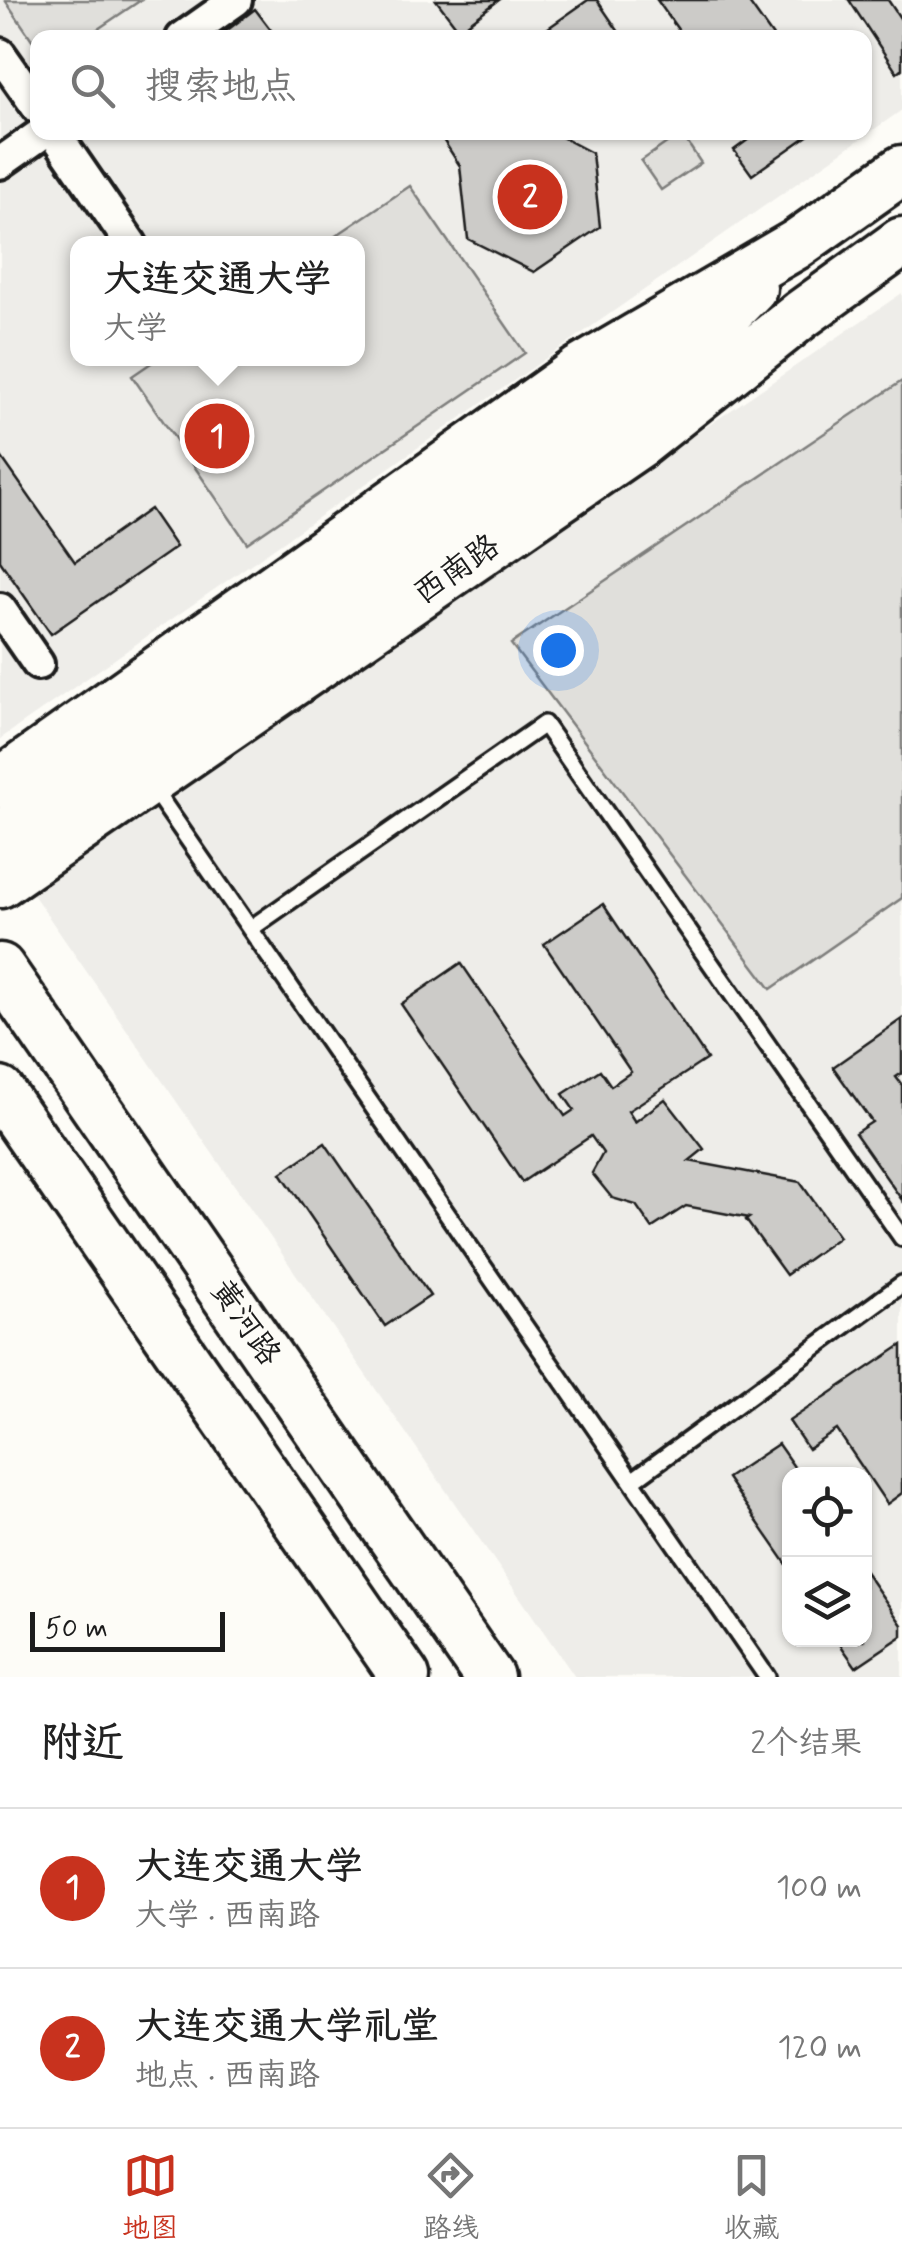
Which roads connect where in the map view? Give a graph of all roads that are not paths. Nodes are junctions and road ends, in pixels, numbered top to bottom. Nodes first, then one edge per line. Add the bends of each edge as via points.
1 (236, 0) edge
2 (193, 30) edge
3 (0, 54) edge
4 (30, 97) edge
5 (33, 140) edge
6 (60, 140) edge
7 (0, 163) edge
8 (902, 170) edge
9 (126, 236) edge
10 (902, 242) edge
11 (797, 244) junction
12 (826, 296) junction
13 (688, 353) junction
14 (0, 610) edge
15 (38, 664) dead end
16 (149, 782) junction
17 (0, 784) edge
18 (0, 836) edge
19 (0, 882) edge
20 (250, 929) junction
21 (0, 968) edge
22 (0, 1092) edge
23 (902, 1238) edge
24 (902, 1284) edge
25 (632, 1481) junction
26 (405, 1677) edge
27 (489, 1677) edge
28 (767, 1677) edge

1 - 2 street
3 - 4 street
5 - 7 street
6 - 9 street
8 - 11 main road
10 - 12 main road, 西南路
11 - 13 main road
11 - 17 main road via 579,371
12 - 13 main road
12 - 16 main road, 西南路 via 642,442
13 - 18 main road, 西南路
14 - 15 street
16 - 19 main road, 西南路
16 - 20 lane
20 - 23 lane via 544,724
20 - 25 lane
21 - 27 main road, 黄河路
22 - 26 main road
24 - 25 lane
25 - 28 lane

